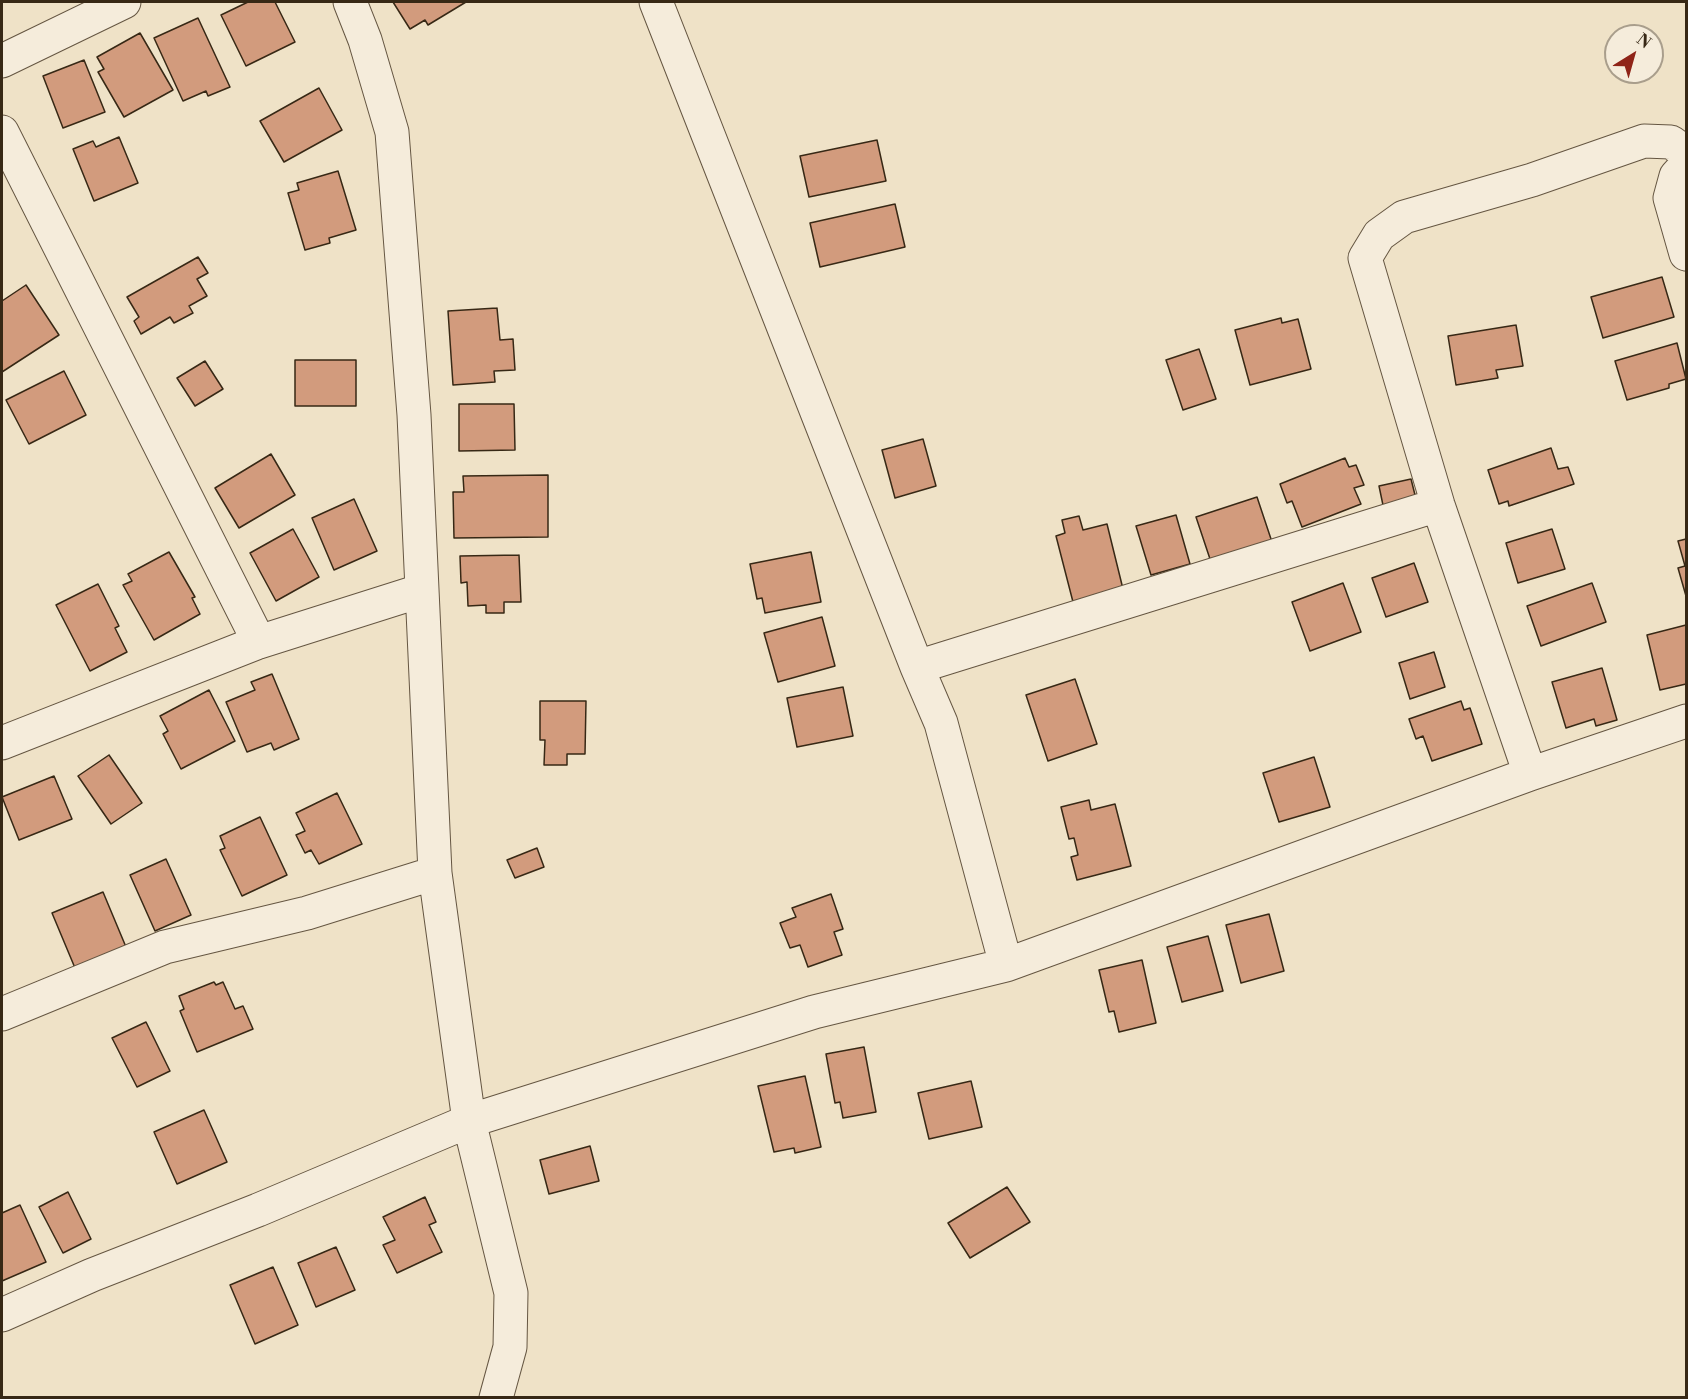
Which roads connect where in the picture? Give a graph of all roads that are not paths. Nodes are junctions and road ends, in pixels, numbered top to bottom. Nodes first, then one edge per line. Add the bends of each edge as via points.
1 (124, 2) edge
2 (350, 2) edge
3 (656, 2) edge
4 (2, 61) edge
5 (2, 132) edge
6 (1686, 153) edge
7 (1686, 165) edge
8 (1686, 255) edge
9 (1438, 505) junction
10 (420, 591) junction
11 (260, 642) junction
12 (917, 667) junction
13 (1686, 721) edge
14 (2, 743) edge
15 (1530, 774) junction
16 (435, 873) junction
17 (1006, 965) junction
18 (2, 1014) edge
19 (469, 1121) junction
20 (2, 1316) edge
21 (496, 1398) edge

1 - 4 street
2 - 10 street via 392,132 414,415
3 - 12 street
5 - 11 street
6 - 9 street via 1671,142 1644,141 1532,180 1404,217 1371,246 1365,258
7 - 8 street via 1676,177 1671,198
9 - 12 street
9 - 15 street
10 - 11 street
10 - 16 street
11 - 14 street
12 - 17 street via 941,723
13 - 15 street
15 - 17 street
16 - 18 street via 307,913 165,947
16 - 19 street
17 - 19 street via 814,1012
19 - 20 street via 92,1275
19 - 21 street via 512,1293 510,1347

